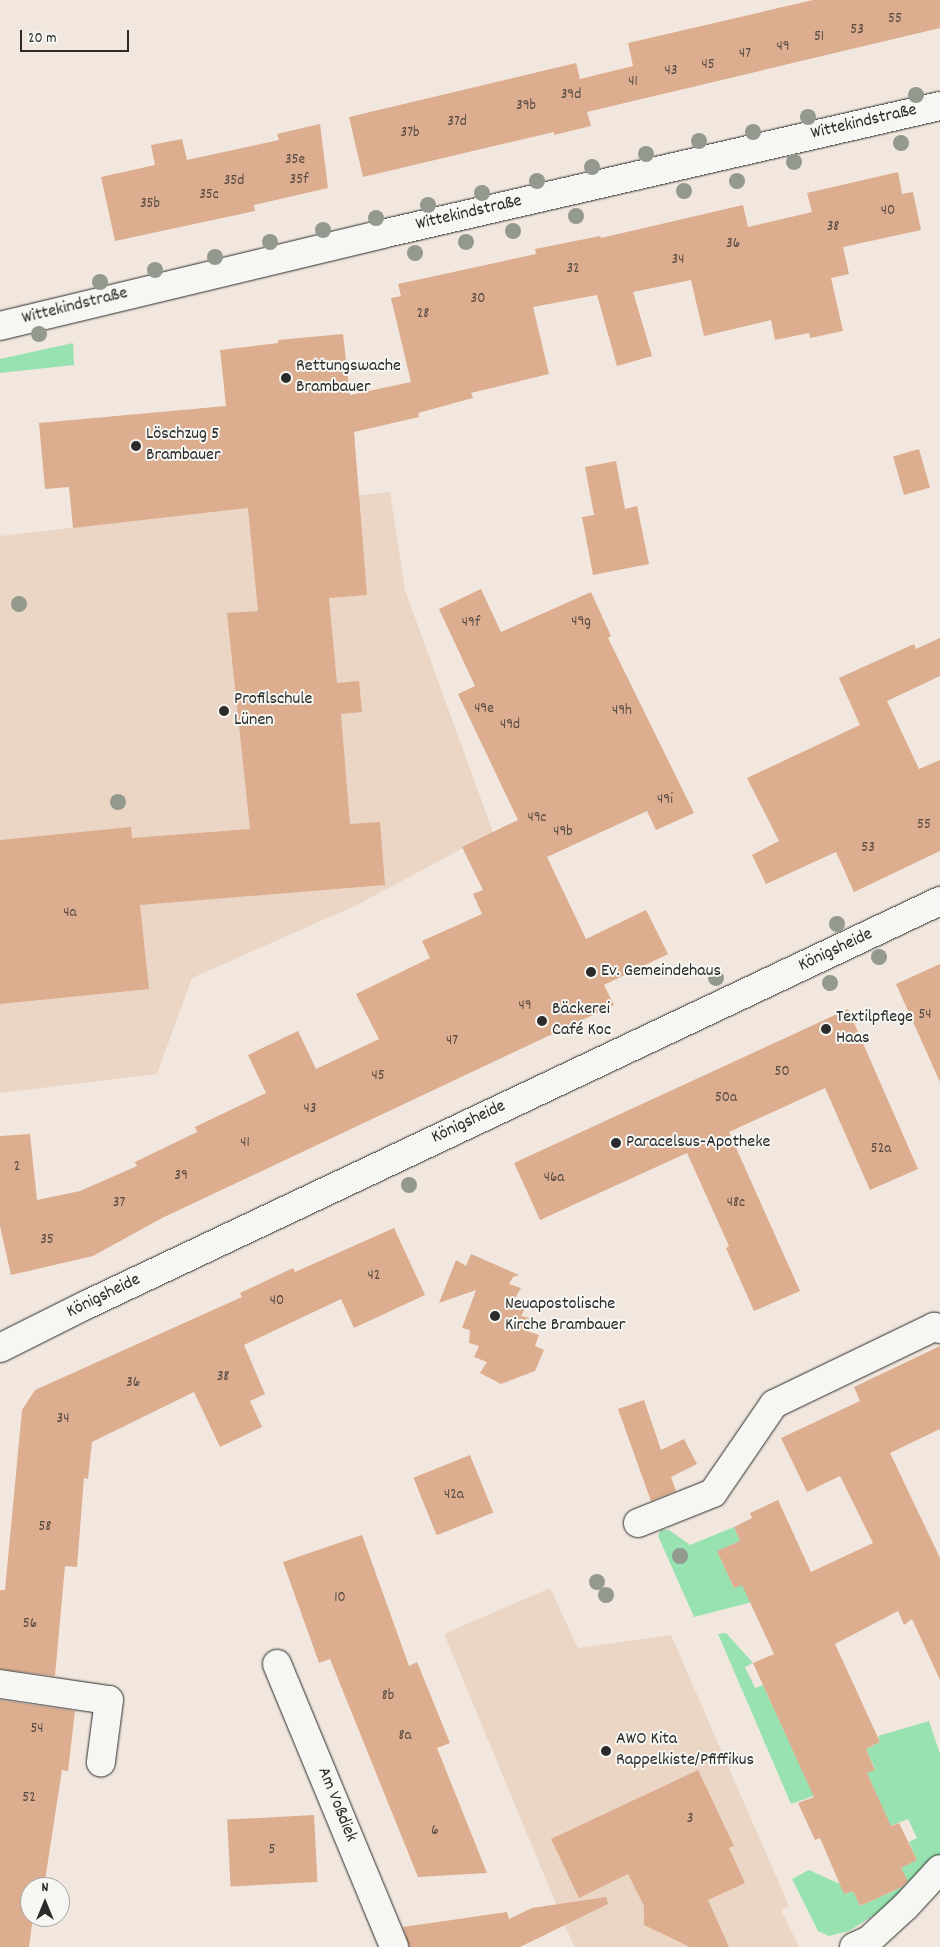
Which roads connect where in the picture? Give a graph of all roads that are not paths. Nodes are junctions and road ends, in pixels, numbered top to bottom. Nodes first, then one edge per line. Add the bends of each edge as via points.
1 (940, 106) edge
2 (0, 326) edge
3 (940, 901) edge
4 (940, 1329) edge
5 (0, 1348) edge
6 (638, 1523) dead end
7 (277, 1664) dead end
8 (0, 1684) edge
9 (101, 1762) dead end
10 (940, 1869) edge
11 (394, 1947) edge
12 (854, 1947) edge

1 - 2 street, Wittekindstraße via 420,225
3 - 5 street, Königsheide
4 - 6 street via 934,1328 774,1404 713,1493
7 - 11 street, Am Voßdiek
8 - 9 street via 109,1700
10 - 12 street via 900,1912 868,1940

